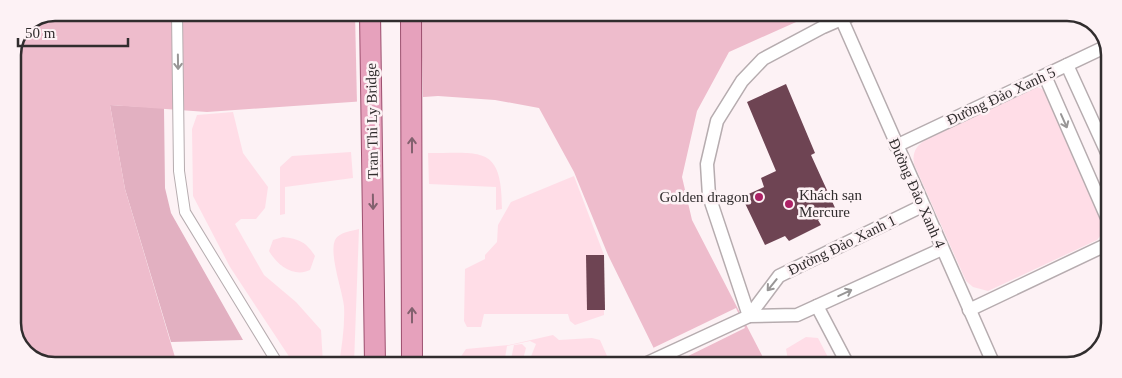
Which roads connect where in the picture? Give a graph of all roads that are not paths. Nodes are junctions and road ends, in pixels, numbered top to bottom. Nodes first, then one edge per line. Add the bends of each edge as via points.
1 (177, 21) edge
2 (370, 21) edge
3 (411, 21) edge
4 (838, 21) edge
5 (849, 21) edge
6 (1100, 49) edge
7 (1067, 66) junction
8 (1045, 76) junction
9 (1101, 140) edge
10 (896, 146) junction
11 (1101, 204) edge
12 (922, 206) junction
13 (1101, 247) edge
14 (942, 249) junction
15 (817, 306) junction
16 (969, 310) junction
17 (745, 317) junction
18 (274, 357) edge
19 (374, 357) edge
20 (412, 357) edge
21 (660, 357) edge
22 (844, 357) edge
23 (990, 357) edge

1 -> 18 street via 179,171 185,212
2 -> 19 main road, Tran Thi Ly Bridge
20 -> 3 main road
4 - 17 street via 763,59 732,93 713,134 707,164 709,196
5 - 10 street, Đường Đảo Xanh 4
6 - 7 street, Đường Đảo Xanh 5
7 - 8 street, Đường Đảo Xanh 5
7 - 9 street
8 - 10 street, Đường Đảo Xanh 5
8 -> 11 street
10 - 12 street, Đường Đảo Xanh 4
12 - 14 street, Đường Đảo Xanh 4
12 -> 17 street, Đường Đảo Xanh 1 via 779,276
13 - 16 street
15 -> 14 street, Đường Đảo Xanh 1
14 - 16 street, Đường Đảo Xanh 4
15 - 17 street, Đường Đảo Xanh 1 via 797,315
15 - 22 street
16 - 23 street, Đường Đảo Xanh 4
17 - 21 street, Đường Đảo Xanh 1

